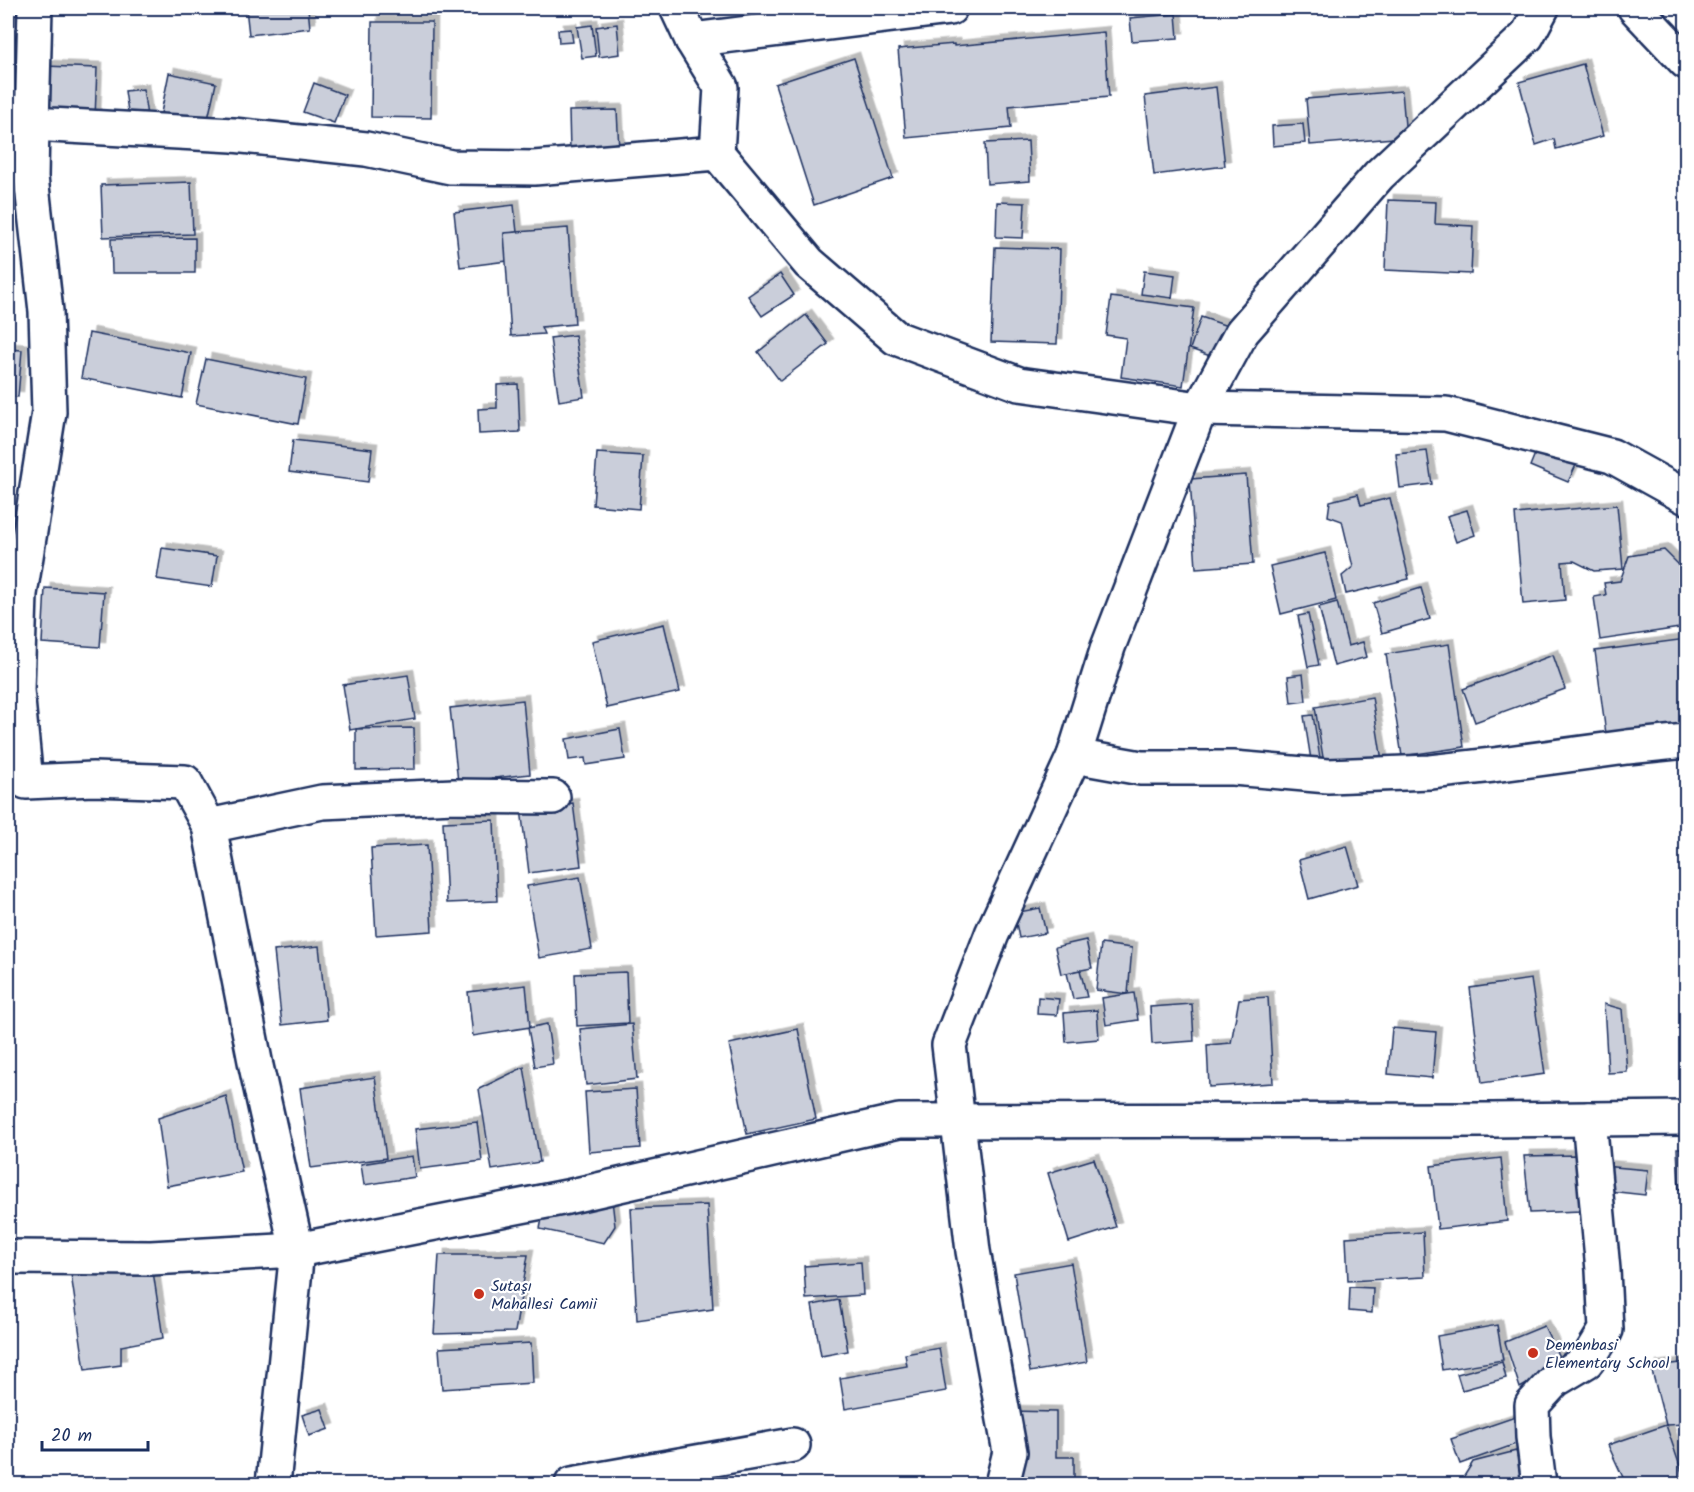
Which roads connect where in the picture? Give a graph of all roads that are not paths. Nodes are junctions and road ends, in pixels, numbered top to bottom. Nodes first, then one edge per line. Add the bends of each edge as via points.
1 (35, 8) edge
2 (676, 8) edge
3 (950, 8) edge
4 (1542, 8) edge
5 (1635, 8) edge
6 (692, 40) junction
7 (1686, 62) edge
8 (20, 120) edge
9 (717, 153) junction
10 (1200, 410) junction
11 (1686, 497) edge
12 (1686, 741) edge
13 (1074, 756) junction
14 (553, 797) dead end
15 (209, 826) junction
16 (1686, 1118) edge
17 (1589, 1119) junction
18 (957, 1122) junction
19 (297, 1250) junction
20 (8, 1257) edge
21 (793, 1445) dead end
22 (273, 1485) edge
23 (572, 1485) edge
24 (1002, 1485) edge
25 (1539, 1485) edge

1 - 8 street
2 - 6 street
3 - 6 street
4 - 10 street via 1527,36 1379,175 1242,332
5 - 7 street
6 - 9 street via 721,87
8 - 9 street via 355,147 451,167 534,168
8 - 15 street via 31,177 46,311 50,412 20,594 17,690 26,782 185,782
9 - 10 street via 809,262 896,338 1019,384
10 - 11 street via 1446,414 1612,456
10 - 13 street via 1108,647
12 - 13 street via 1430,772 1328,776 1233,768 1141,768
13 - 18 street via 992,934 949,1045
14 - 15 street via 454,796 322,802
15 - 19 street
16 - 17 street
17 - 18 street
17 - 25 street via 1606,1330 1587,1361 1555,1380 1532,1405
18 - 19 street via 899,1121 567,1197
18 - 24 street via 973,1251 1010,1452
19 - 20 street via 151,1258
19 - 22 street
21 - 23 street

